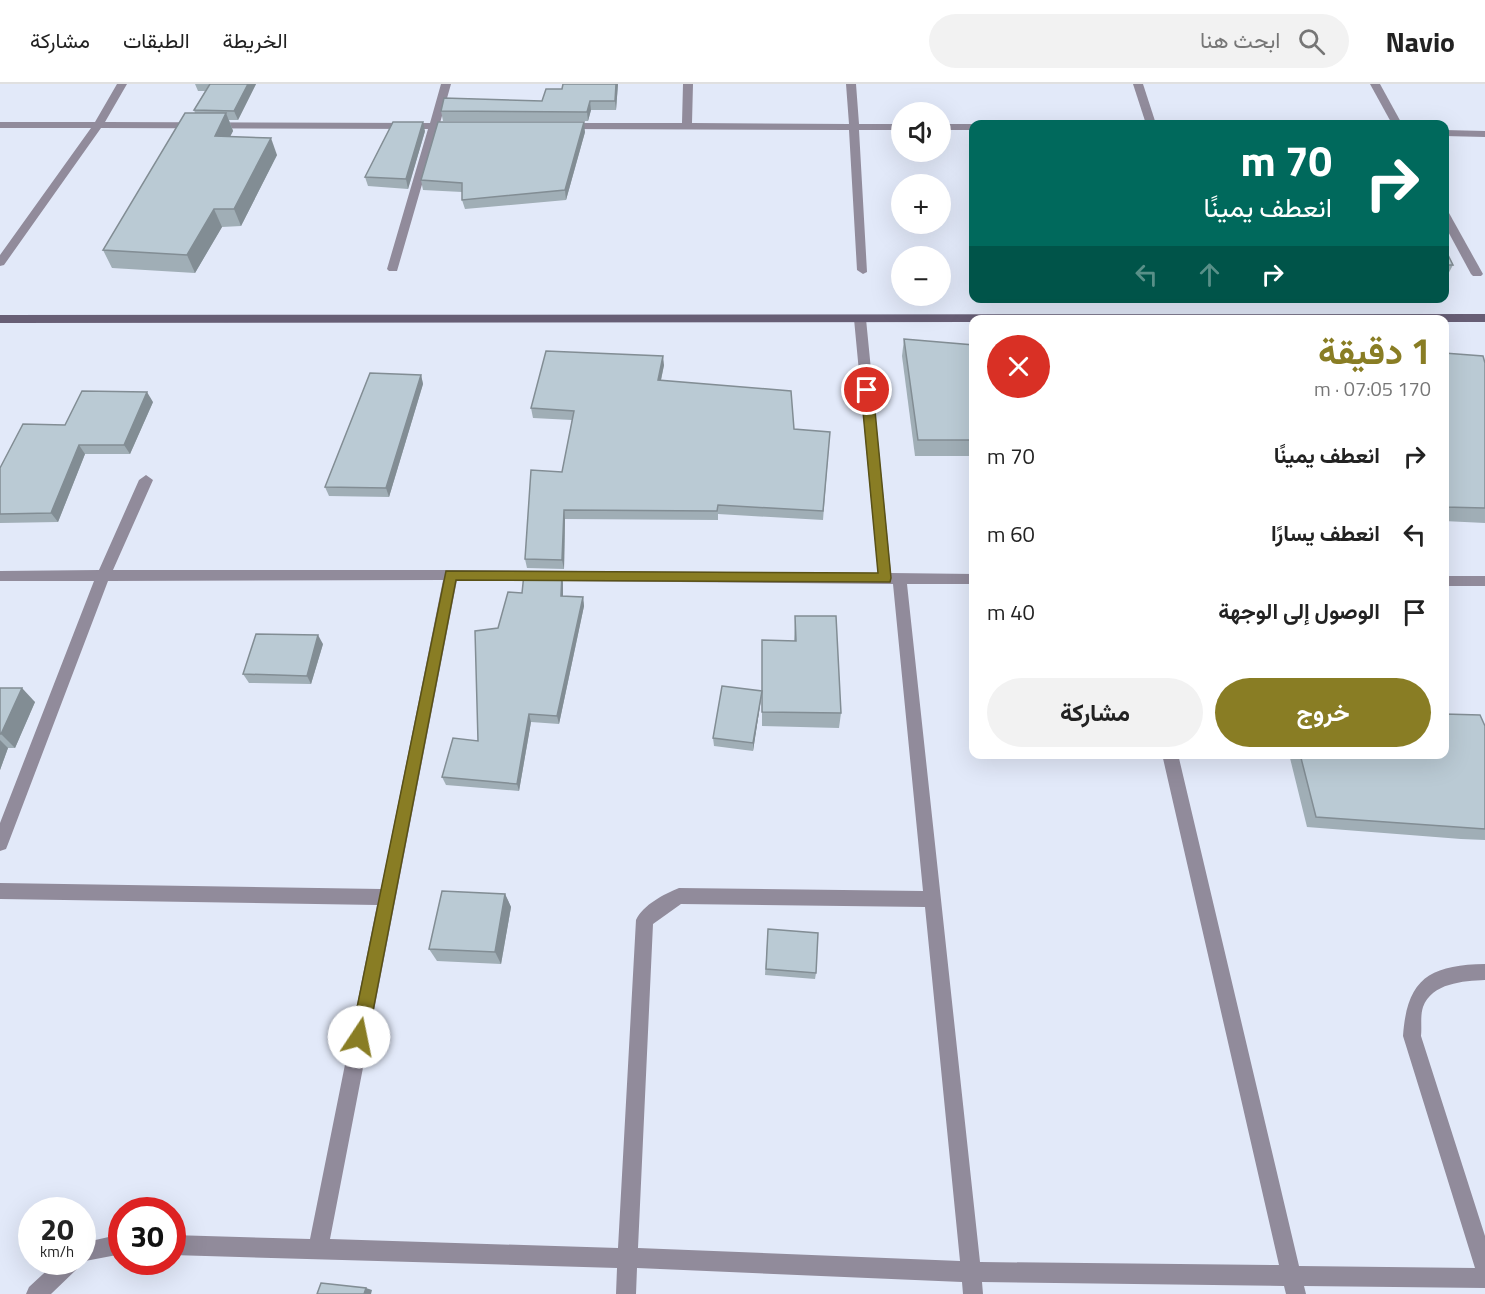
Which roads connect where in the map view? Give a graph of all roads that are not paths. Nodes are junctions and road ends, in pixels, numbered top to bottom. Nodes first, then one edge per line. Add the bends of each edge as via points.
1 (122, 84) edge
2 (446, 84) edge
3 (688, 84) edge
4 (851, 84) edge
5 (1138, 84) edge
6 (1375, 84) edge
7 (1150, 120) edge
8 (1395, 120) edge
9 (0, 125) edge
10 (98, 125) junction
11 (435, 126) junction
12 (471, 126) edge
13 (555, 126) edge
14 (687, 127) junction
15 (855, 127) junction
16 (891, 127) edge
17 (951, 127) edge
18 (969, 127) edge
19 (1449, 133) edge
20 (1485, 134) edge
21 (1449, 222) edge
22 (0, 263) edge
23 (393, 268) dead end
24 (863, 270) dead end
25 (1477, 274) dead end
26 (1449, 318) edge
27 (1485, 318) edge
28 (0, 319) edge
29 (860, 319) junction
30 (969, 319) edge
31 (146, 480) dead end
32 (450, 575) junction
33 (0, 576) edge
34 (103, 576) junction
35 (892, 578) junction
36 (969, 579) edge
37 (1449, 581) edge
38 (1485, 581) edge
39 (1171, 759) edge
40 (0, 844) edge
41 (0, 891) edge
42 (387, 897) junction
43 (931, 899) junction
44 (1485, 972) edge
45 (186, 1245) edge
46 (318, 1248) junction
47 (628, 1258) junction
48 (1485, 1267) edge
49 (971, 1272) junction
50 (56, 1275) edge
51 (1485, 1278) edge
52 (1294, 1285) edge
53 (36, 1294) edge
54 (626, 1294) edge
55 (973, 1294) edge

1 - 10 street
2 - 11 street
3 - 14 street
4 - 15 street
5 - 7 street
6 - 8 street
9 - 10 street
10 - 11 street
10 - 22 street
11 - 12 street
11 - 23 street
13 - 14 street
14 - 15 street
15 - 16 street
15 - 24 street
17 - 18 street
19 - 20 street
21 - 25 street
26 - 27 main road
28 - 29 main road
29 - 30 main road
29 - 35 street
31 - 34 street
32 - 34 street
32 - 35 street
32 - 42 street
33 - 34 street
34 - 40 street
35 - 36 street
35 - 43 street
37 - 38 street
39 - 52 street
41 - 42 street
42 - 46 street
43 - 47 street via 679,896 645,920
43 - 49 street
44 - 48 street via 1440,978 1425,988 1415,1005 1412,1036
45 - 46 street
46 - 47 street
47 - 49 street
47 - 54 street
49 - 52 street
49 - 55 street
50 - 53 street
51 - 52 street

